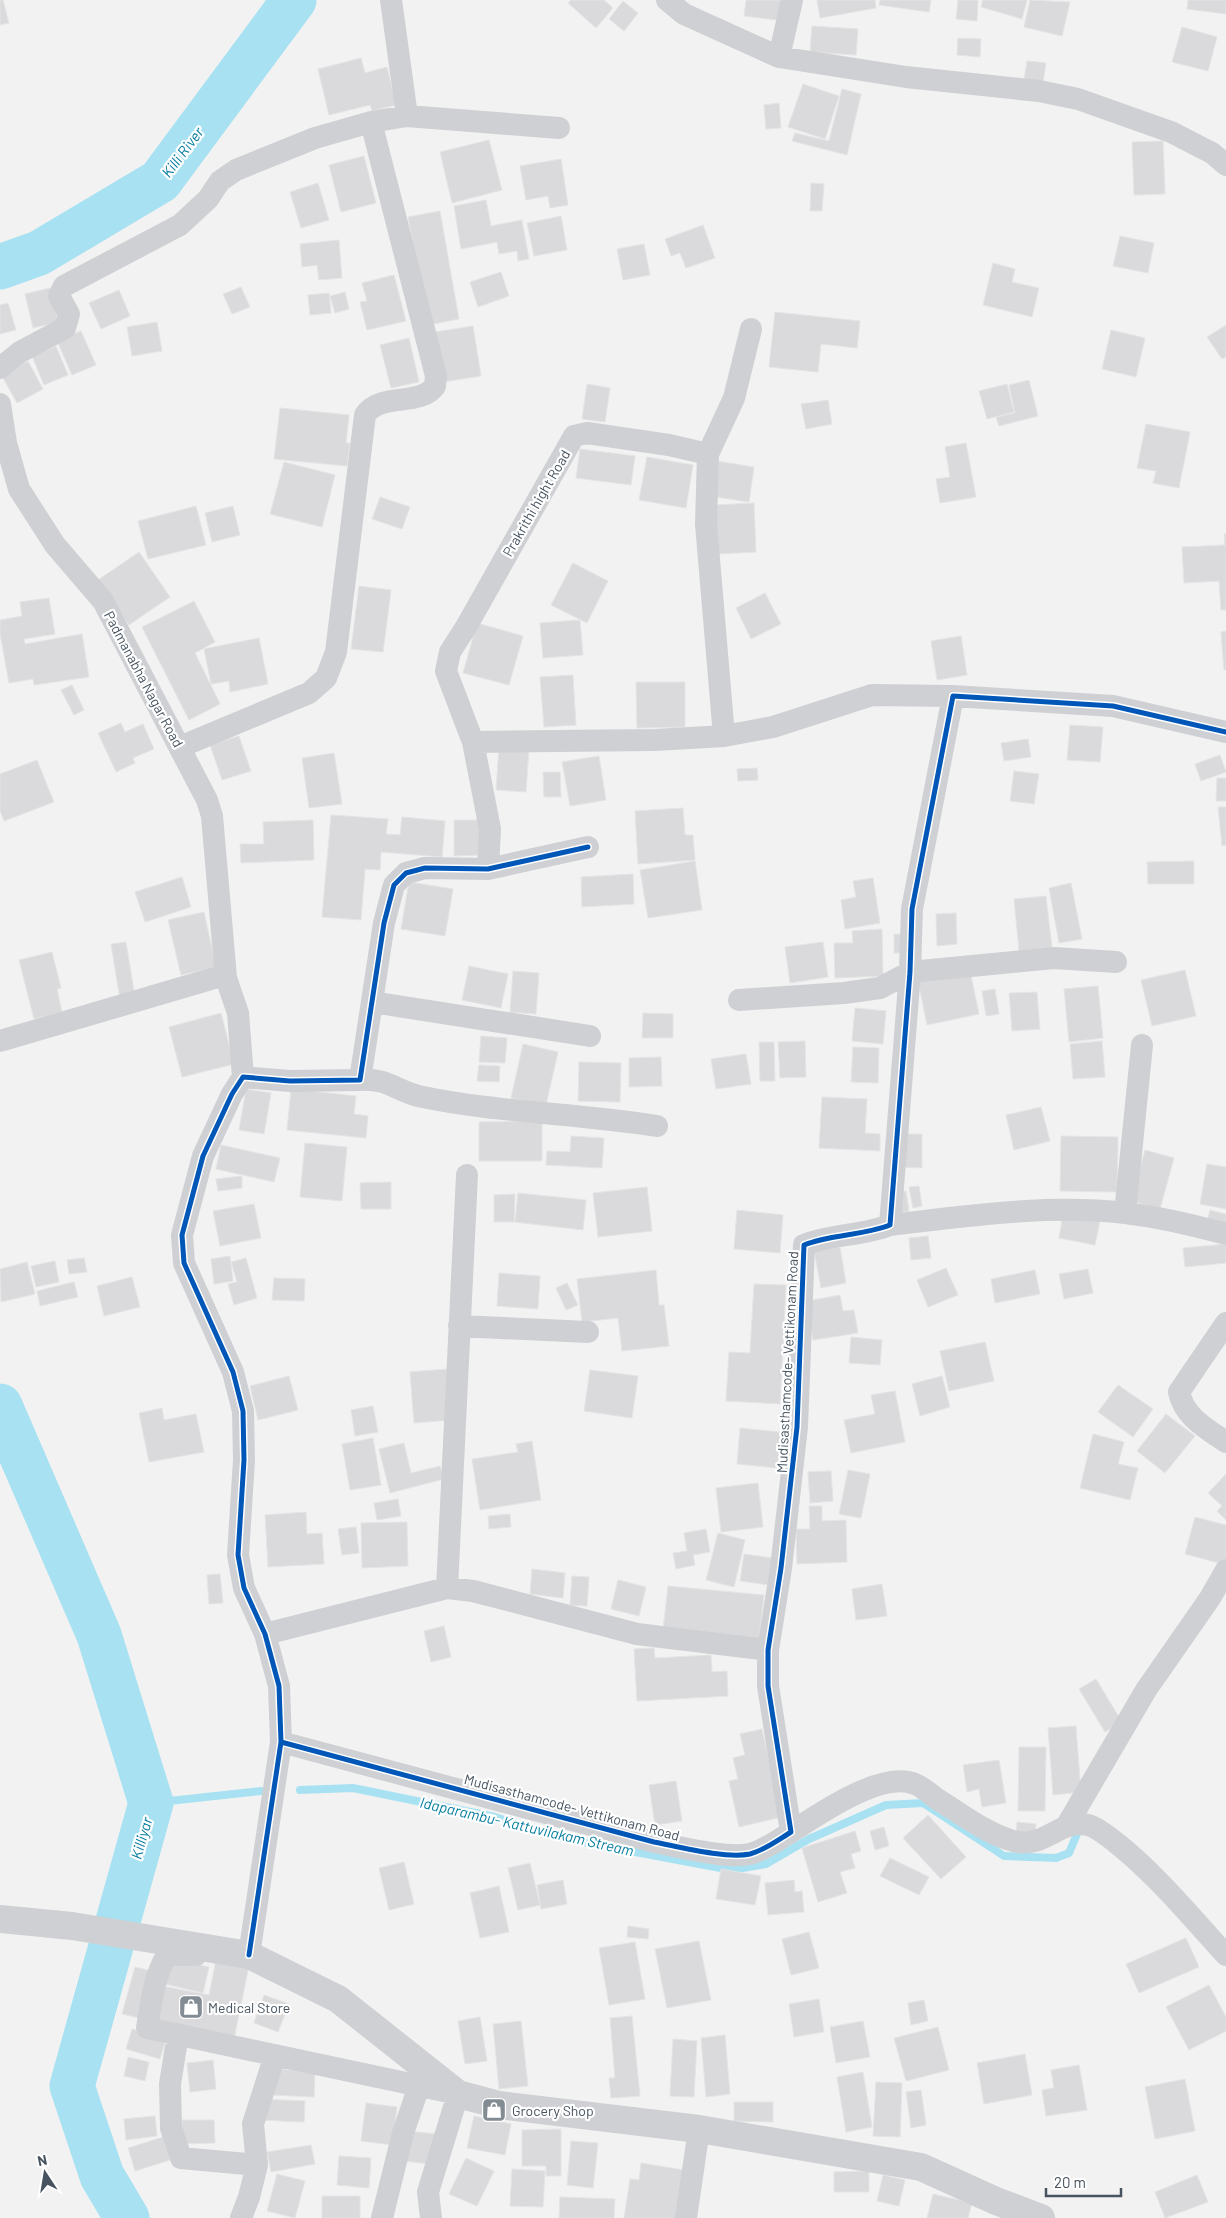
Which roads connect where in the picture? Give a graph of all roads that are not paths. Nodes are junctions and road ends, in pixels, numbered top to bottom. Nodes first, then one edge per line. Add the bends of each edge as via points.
1 (391, 0) edge
2 (667, 0) edge
3 (792, 0) edge
4 (779, 58) junction
5 (408, 116) junction
6 (371, 122) junction
7 (559, 128) dead end
8 (1226, 165) edge
9 (751, 329) dead end
10 (0, 368) edge
11 (0, 404) edge
12 (708, 454) junction
13 (953, 696) junction
14 (1226, 732) edge
15 (724, 736) junction
16 (472, 742) junction
17 (180, 747) junction
18 (588, 847) dead end
19 (488, 869) junction
20 (1116, 962) dead end
21 (910, 972) junction
22 (226, 978) junction
23 (739, 1000) dead end
24 (372, 1002) junction
25 (590, 1036) dead end
26 (0, 1041) edge
27 (1142, 1045) dead end
28 (244, 1077) junction
29 (360, 1080) junction
30 (657, 1126) dead end
31 (467, 1175) dead end
32 (1125, 1213) junction
33 (890, 1225) junction
34 (1226, 1234) edge
35 (1226, 1323) edge
36 (459, 1326) junction
37 (588, 1332) dead end
38 (1226, 1442) edge
39 (1226, 1570) edge
40 (447, 1588) junction
41 (265, 1634) junction
42 (768, 1650) junction
43 (280, 1748) junction
44 (1076, 1825) junction
45 (791, 1832) junction
46 (0, 1919) edge
47 (222, 1949) junction
48 (1226, 1954) edge
49 (249, 1955) junction
50 (178, 2034) junction
51 (275, 2055) junction
52 (419, 2086) junction
53 (458, 2094) junction
54 (699, 2129) junction
55 (257, 2164) junction
56 (994, 2209) edge
57 (241, 2218) edge
58 (382, 2218) edge
59 (431, 2218) edge
60 (686, 2218) edge
61 (1041, 2218) edge

1 - 5 street
2 - 4 street via 684,14
3 - 4 street
4 - 8 street via 1078,99 1171,132 1212,153
5 - 6 street
5 - 7 street
6 - 10 street via 314,138 236,170 220,181 208,199 180,225 64,286 59,296 69,314 65,328 20,352
6 - 17 street via 436,386 427,394 377,405 365,415 336,652 326,678 309,693
9 - 12 street via 734,398
11 - 17 street, Padmanabha Nagar Road via 6,443 19,489 55,545 103,600
12 - 15 street via 706,524
12 - 16 street, Prakrithi hight Road via 587,433 574,436 450,652 446,671
13 - 14 street via 1113,706
13 - 15 street via 872,695 773,726
13 - 21 street via 912,909
15 - 16 street
16 - 19 street, Prakrithi hight Road via 490,829
17 - 22 street, Padmanabha Nagar Road via 212,816
18 - 19 street
19 - 24 street via 425,868 406,873 394,885 384,923
20 - 21 street via 1054,958
21 - 23 street via 880,988
21 - 33 street
22 - 26 street via 218,977
22 - 28 street, Padmanabha Nagar Road via 238,1013
24 - 25 street
24 - 29 street
27 - 32 street
28 - 29 street via 290,1081
28 - 41 street via 232,1094 203,1156 182,1235 184,1264 233,1372 243,1411 244,1460 238,1555 244,1588
29 - 30 street via 377,1079 416,1095
31 - 36 street
32 - 33 street via 1022,1210
32 - 34 street
33 - 42 street, Mudisasthamcode- Vettikonam Road via 872,1232 814,1241 804,1246 797,1427
35 - 38 street via 1179,1392 1181,1402 1192,1418
36 - 37 street
36 - 40 street
39 - 44 street via 1146,1690
40 - 41 street
40 - 42 street via 473,1591 637,1634
41 - 43 street via 279,1686
42 - 45 street, Mudisasthamcode- Vettikonam Road via 768,1686
43 - 45 street, Mudisasthamcode- Vettikonam Road via 654,1842 707,1851 750,1854
43 - 49 street
44 - 45 street via 1037,1842 1010,1840 964,1816 916,1784 902,1780 866,1789
44 - 48 street via 1108,1837 1142,1865
46 - 47 street via 72,1926
47 - 49 street
47 - 50 street via 191,1956 167,1955 161,1965 147,2028
49 - 53 street via 338,1999
50 - 51 street
50 - 55 street via 170,2102 171,2128 181,2158
51 - 52 street
51 - 55 street via 253,2124
52 - 53 street
52 - 58 street via 403,2133
53 - 54 street via 499,2105
53 - 59 street via 428,2192
54 - 56 street via 921,2168
54 - 60 street
55 - 57 street
56 - 61 street

